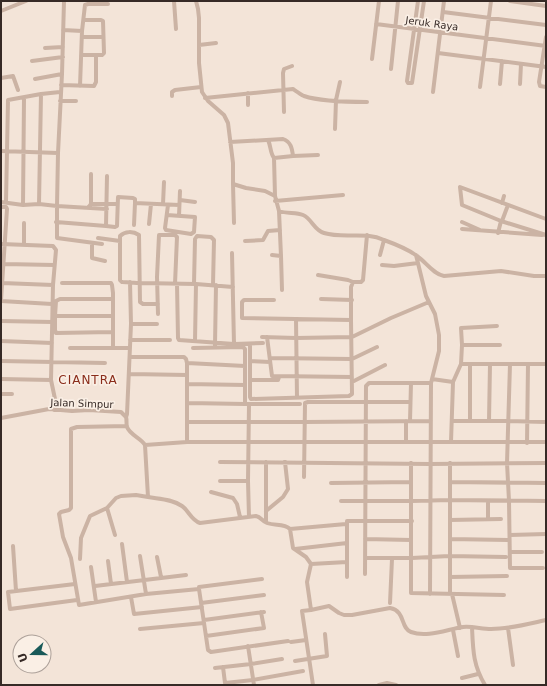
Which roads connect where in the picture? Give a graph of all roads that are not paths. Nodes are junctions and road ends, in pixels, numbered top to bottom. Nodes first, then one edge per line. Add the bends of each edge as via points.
1 (24, 1) edge
2 (64, 1) edge
3 (174, 1) edge
4 (196, 1) edge
5 (379, 1) edge
6 (398, 1) edge
7 (418, 1) edge
8 (424, 1) edge
9 (444, 1) edge
10 (491, 1) edge
11 (510, 1) edge
12 (108, 4) dead end
13 (546, 6) edge
14 (1, 11) edge
15 (443, 12) junction
16 (489, 18) junction
17 (84, 20) junction
18 (376, 24) junction
19 (546, 25) edge
20 (396, 26) junction
21 (176, 29) dead end
22 (417, 29) junction
23 (63, 30) junction
24 (82, 31) junction
25 (440, 32) junction
26 (82, 37) junction
27 (546, 37) edge
28 (103, 38) junction
29 (486, 39) junction
30 (216, 43) dead end
31 (199, 45) junction
32 (545, 46) edge
33 (63, 47) junction
34 (45, 48) dead end
35 (438, 53) junction
36 (81, 55) junction
37 (96, 55) junction
38 (63, 57) junction
39 (483, 58) junction
40 (372, 59) dead end
41 (32, 61) dead end
42 (502, 61) junction
43 (522, 64) junction
44 (292, 66) dead end
45 (544, 67) edge
46 (391, 69) dead end
47 (412, 70) dead end
48 (62, 74) junction
49 (1, 78) edge
50 (35, 79) dead end
51 (340, 82) dead end
52 (500, 84) dead end
53 (520, 84) dead end
54 (61, 85) junction
55 (80, 86) junction
56 (546, 86) edge
57 (201, 87) junction
58 (480, 87) dead end
59 (18, 90) dead end
60 (283, 90) junction
61 (60, 92) junction
62 (433, 92) dead end
63 (248, 93) junction
64 (41, 94) junction
65 (172, 96) dead end
66 (24, 98) junction
67 (205, 98) junction
68 (336, 100) junction
69 (60, 101) junction
70 (76, 101) dead end
71 (367, 102) dead end
72 (248, 105) dead end
73 (284, 112) dead end
74 (335, 128) dead end
75 (268, 140) junction
76 (230, 142) junction
77 (1, 151) edge
78 (7, 151) junction
79 (23, 152) junction
80 (40, 152) junction
81 (58, 153) junction
82 (318, 155) dead end
83 (293, 156) junction
84 (274, 158) junction
85 (91, 174) dead end
86 (107, 176) dead end
87 (164, 182) dead end
88 (233, 184) junction
89 (180, 192) dead end
90 (342, 195) dead end
91 (504, 196) dead end
92 (275, 199) junction
93 (180, 200) junction
94 (3, 202) edge
95 (195, 202) dead end
96 (136, 203) junction
97 (502, 203) junction
98 (40, 204) junction
99 (107, 204) junction
100 (117, 204) junction
101 (151, 204) junction
102 (23, 205) junction
103 (165, 205) junction
104 (508, 205) junction
105 (57, 206) junction
106 (89, 206) junction
107 (179, 206) junction
108 (1, 207) edge
109 (107, 209) junction
110 (279, 211) junction
111 (167, 214) junction
112 (179, 216) junction
113 (546, 218) edge
114 (502, 221) junction
115 (24, 222) dead end
116 (56, 222) junction
117 (462, 222) dead end
118 (234, 223) dead end
119 (149, 224) dead end
120 (3, 225) edge
121 (134, 225) dead end
122 (106, 226) junction
123 (462, 229) dead end
124 (280, 230) junction
125 (484, 231) junction
126 (498, 233) junction
127 (367, 235) junction
128 (546, 235) edge
129 (98, 238) dead end
130 (120, 240) junction
131 (384, 240) junction
132 (245, 241) dead end
133 (92, 243) junction
134 (3, 244) edge
135 (102, 244) dead end
136 (24, 245) junction
137 (232, 253) dead end
138 (272, 255) dead end
139 (380, 255) dead end
140 (416, 255) junction
141 (281, 256) junction
142 (105, 261) dead end
143 (418, 263) junction
144 (4, 264) junction
145 (382, 265) dead end
146 (54, 266) junction
147 (318, 275) dead end
148 (546, 276) edge
149 (130, 282) junction
150 (353, 282) junction
151 (2, 283) junction
152 (62, 283) dead end
153 (139, 283) junction
154 (158, 283) junction
155 (53, 284) junction
156 (176, 284) junction
157 (195, 284) junction
158 (215, 285) junction
159 (233, 287) junction
160 (282, 290) dead end
161 (112, 299) junction
162 (321, 299) dead end
163 (274, 300) dead end
164 (352, 300) junction
165 (1, 301) edge
166 (429, 302) junction
167 (52, 304) junction
168 (158, 304) junction
169 (158, 314) dead end
170 (55, 316) junction
171 (112, 316) junction
172 (296, 319) junction
173 (351, 320) junction
174 (1, 321) edge
175 (52, 322) junction
176 (131, 324) junction
177 (157, 324) dead end
178 (496, 326) dead end
179 (112, 332) junction
180 (352, 337) junction
181 (296, 338) junction
182 (130, 340) junction
183 (170, 340) dead end
184 (1, 341) edge
185 (195, 342) junction
186 (52, 343) junction
187 (263, 343) dead end
188 (215, 344) junction
189 (234, 344) junction
190 (250, 344) junction
191 (500, 344) dead end
192 (462, 345) junction
193 (377, 347) dead end
194 (70, 348) dead end
195 (113, 348) junction
196 (130, 348) junction
197 (193, 348) dead end
198 (130, 357) junction
199 (296, 358) junction
200 (352, 359) junction
201 (270, 360) junction
202 (1, 361) edge
203 (52, 361) junction
204 (250, 361) junction
205 (105, 363) dead end
206 (187, 363) junction
207 (461, 364) junction
208 (470, 364) junction
209 (490, 364) junction
210 (510, 364) junction
211 (528, 364) junction
212 (546, 364) edge
213 (385, 365) dead end
214 (245, 366) junction
215 (130, 374) junction
216 (187, 375) junction
217 (280, 377) junction
218 (297, 377) junction
219 (1, 379) edge
220 (352, 379) junction
221 (51, 380) junction
222 (432, 381) junction
223 (452, 382) junction
224 (247, 383) junction
225 (411, 383) junction
226 (187, 384) junction
227 (1, 394) edge
228 (12, 394) dead end
229 (297, 398) junction
230 (410, 402) junction
231 (188, 403) junction
232 (366, 403) junction
233 (247, 404) junction
234 (300, 404) dead end
235 (54, 410) junction
236 (126, 417) junction
237 (1, 418) edge
238 (508, 420) junction
239 (366, 421) junction
240 (408, 421) junction
241 (431, 421) junction
242 (452, 421) junction
243 (470, 421) junction
244 (489, 421) junction
245 (187, 422) junction
246 (304, 422) junction
247 (527, 422) junction
248 (546, 422) edge
249 (248, 423) junction
250 (127, 426) junction
251 (187, 442) junction
252 (248, 442) junction
253 (305, 442) junction
254 (366, 442) junction
255 (406, 442) junction
256 (430, 442) junction
257 (451, 442) junction
258 (508, 442) junction
259 (546, 442) edge
260 (527, 443) junction
261 (145, 445) junction
262 (248, 461) junction
263 (220, 462) dead end
264 (266, 462) junction
265 (285, 462) junction
266 (304, 462) junction
267 (366, 462) junction
268 (411, 463) junction
269 (450, 463) junction
270 (507, 463) junction
271 (546, 463) edge
272 (430, 464) junction
273 (304, 477) dead end
274 (220, 481) dead end
275 (248, 481) junction
276 (365, 482) junction
277 (411, 482) junction
278 (450, 482) junction
279 (508, 482) junction
280 (331, 483) dead end
281 (546, 483) edge
282 (211, 492) dead end
283 (148, 497) junction
284 (450, 500) junction
285 (341, 501) dead end
286 (365, 501) junction
287 (412, 501) junction
288 (430, 501) junction
289 (488, 501) junction
290 (509, 501) junction
291 (546, 501) edge
292 (107, 508) junction
293 (266, 511) junction
294 (240, 517) junction
295 (249, 517) junction
296 (488, 519) junction
297 (501, 519) dead end
298 (365, 520) junction
299 (450, 520) junction
300 (412, 521) junction
301 (266, 522) junction
302 (346, 524) junction
303 (290, 529) junction
304 (546, 534) edge
305 (115, 535) dead end
306 (510, 535) junction
307 (365, 539) junction
308 (450, 539) junction
309 (411, 540) junction
310 (508, 540) dead end
311 (347, 543) junction
312 (122, 544) dead end
313 (13, 546) dead end
314 (295, 549) junction
315 (510, 552) junction
316 (542, 552) dead end
317 (140, 556) dead end
318 (449, 556) junction
319 (157, 557) dead end
320 (430, 557) junction
321 (506, 557) dead end
322 (366, 558) junction
323 (412, 558) junction
324 (80, 559) dead end
325 (392, 559) junction
326 (108, 561) dead end
327 (347, 562) junction
328 (311, 564) junction
329 (91, 567) dead end
330 (543, 568) dead end
331 (186, 574) dead end
332 (365, 574) dead end
333 (507, 576) dead end
334 (347, 577) dead end
335 (450, 577) junction
336 (161, 578) junction
337 (262, 578) dead end
338 (144, 580) junction
339 (127, 582) junction
340 (75, 584) junction
341 (111, 584) junction
342 (95, 586) junction
343 (199, 589) junction
344 (16, 591) junction
345 (146, 594) junction
346 (430, 594) junction
347 (451, 594) junction
348 (264, 595) dead end
349 (504, 595) dead end
350 (131, 597) junction
351 (77, 600) junction
352 (96, 602) junction
353 (390, 603) dead end
354 (202, 605) junction
355 (310, 610) junction
356 (546, 620) edge
357 (204, 621) junction
358 (472, 627) junction
359 (460, 628) junction
360 (508, 628) junction
361 (140, 629) dead end
362 (453, 630) junction
363 (325, 634) dead end
364 (206, 636) junction
365 (306, 640) junction
366 (248, 646) junction
367 (458, 656) dead end
368 (282, 659) dead end
369 (309, 659) junction
370 (295, 661) dead end
371 (251, 664) junction
372 (513, 665) dead end
373 (223, 667) junction
374 (215, 668) dead end
375 (304, 671) dead end
376 (478, 674) junction
377 (462, 678) dead end
378 (253, 683) edge
379 (313, 685) edge
380 (379, 685) edge
381 (396, 685) edge
382 (485, 685) edge

1 - 14 street
2 - 23 street
3 - 21 street
4 - 31 street
5 - 18 street
6 - 20 street
7 - 22 street
8 - 22 street
9 - 15 street
10 - 16 street
11 - 13 street
12 - 17 street via 86,4
15 - 16 street
15 - 25 street
16 - 19 street
16 - 29 street
17 - 24 street
17 - 28 street via 102,20
18 - 20 street, Jeruk Raya
18 - 40 street
20 - 22 street, Jeruk Raya
20 - 46 street
22 - 25 street, Jeruk Raya
22 - 47 street
23 - 24 street
23 - 33 street
24 - 26 street
25 - 29 street, Jeruk Raya
25 - 35 street
26 - 28 street
26 - 36 street
27 - 32 street
28 - 37 street via 103,54
29 - 32 street, Jeruk Raya
29 - 39 street
30 - 31 street
31 - 57 street
32 - 45 street
33 - 34 street
33 - 38 street
35 - 39 street
35 - 62 street
36 - 37 street
36 - 55 street
37 - 55 street via 95,85
38 - 41 street
38 - 48 street
39 - 42 street
39 - 58 street
42 - 43 street
42 - 52 street
43 - 45 street
43 - 53 street
44 - 60 street via 283,71
45 - 56 street via 539,83
48 - 50 street
48 - 54 street
49 - 59 street via 13,76
51 - 68 street
54 - 55 street
54 - 61 street
57 - 65 street via 175,90
57 - 67 street
60 - 63 street
60 - 68 street via 294,90 304,96
60 - 73 street
61 - 64 street
61 - 69 street
63 - 67 street
63 - 72 street
64 - 66 street
64 - 80 street
66 - 78 street via 8,100
66 - 79 street
67 - 76 street via 226,118
68 - 71 street
68 - 74 street
69 - 70 street
69 - 81 street
75 - 76 street
75 - 83 street via 287,140
75 - 84 street
76 - 88 street
77 - 78 street
78 - 79 street
78 - 94 street
79 - 80 street
79 - 102 street
80 - 81 street
80 - 98 street
81 - 105 street
82 - 83 street
83 - 84 street
84 - 92 street
85 - 106 street
86 - 99 street
87 - 103 street
88 - 92 street via 265,191
88 - 118 street
89 - 93 street
90 - 92 street
91 - 97 street
92 - 110 street
93 - 95 street
93 - 107 street
94 - 102 street
96 - 100 street via 133,198 119,197
96 - 101 street
96 - 121 street
97 - 104 street
97 - 114 street via 460,187 462,205
98 - 102 street
98 - 105 street
99 - 100 street
99 - 106 street
99 - 109 street
100 - 122 street via 116,226
101 - 103 street
101 - 119 street
103 - 107 street
103 - 111 street
104 - 113 street
104 - 114 street
105 - 106 street
105 - 116 street
106 - 109 street
107 - 112 street
108 - 120 street via 7,209
109 - 122 street
110 - 124 street
110 - 127 street via 305,216 323,233
111 - 112 street
111 - 112 street via 166,231 191,234 194,232 196,217
114 - 126 street
114 - 128 street
115 - 136 street
116 - 122 street
116 - 133 street via 57,238
117 - 125 street
120 - 134 street
123 - 125 street
124 - 132 street via 268,231 262,240
124 - 141 street
125 - 126 street
126 - 128 street
127 - 131 street
127 - 150 street via 363,280
129 - 130 street
130 - 149 street via 120,281
130 - 153 street via 124,233 138,234
131 - 139 street
131 - 140 street
133 - 135 street
133 - 142 street via 92,258
134 - 136 street
134 - 144 street
136 - 146 street via 54,246
137 - 159 street
138 - 141 street
140 - 143 street
140 - 148 street via 434,272 444,276 501,271
141 - 160 street
143 - 145 street
143 - 166 street
144 - 146 street
144 - 151 street
146 - 155 street
147 - 150 street
149 - 153 street
149 - 176 street
150 - 164 street
151 - 155 street
151 - 165 street
152 - 161 street via 110,282
153 - 154 street
153 - 168 street via 139,301
154 - 156 street
154 - 156 street via 158,236 175,235 178,238
154 - 168 street
155 - 167 street
156 - 157 street
156 - 185 street via 178,338 181,341
157 - 158 street
157 - 158 street via 194,239 198,236 211,237 214,240
157 - 185 street
158 - 159 street
158 - 188 street
159 - 189 street
161 - 170 street via 57,300
161 - 171 street
162 - 164 street
163 - 172 street via 244,300 242,318
164 - 173 street
165 - 167 street
166 - 180 street
166 - 222 street via 435,314 439,341
167 - 175 street
168 - 169 street
170 - 171 street
170 - 179 street via 56,332
171 - 179 street
172 - 173 street
172 - 181 street
173 - 180 street
174 - 175 street
175 - 186 street
176 - 177 street
176 - 182 street
178 - 192 street via 461,327
179 - 195 street
180 - 181 street
180 - 200 street
181 - 199 street
181 - 201 street via 264,337
182 - 183 street
182 - 196 street
184 - 186 street
185 - 188 street
186 - 203 street
187 - 190 street
188 - 189 street
188 - 197 street
188 - 214 street via 244,347
189 - 190 street
190 - 204 street
191 - 192 street
192 - 207 street
193 - 200 street
194 - 195 street
195 - 196 street
196 - 198 street
198 - 206 street via 184,357
198 - 215 street
199 - 200 street
199 - 201 street
199 - 218 street
200 - 220 street
201 - 204 street
201 - 217 street via 271,376
202 - 203 street
203 - 205 street
203 - 221 street
204 - 224 street
206 - 214 street
206 - 216 street
207 - 208 street
207 - 223 street
208 - 209 street
208 - 243 street
209 - 210 street
209 - 244 street
210 - 211 street
210 - 238 street
211 - 212 street
211 - 247 street
213 - 220 street
214 - 224 street
215 - 216 street
215 - 236 street
216 - 226 street
217 - 218 street
217 - 224 street via 278,380
218 - 220 street
218 - 229 street
219 - 221 street
220 - 229 street via 350,396
221 - 235 street
222 - 223 street
222 - 225 street
222 - 241 street
223 - 242 street
224 - 226 street
224 - 229 street via 252,400
224 - 233 street
225 - 230 street
225 - 232 street via 369,383 366,386
226 - 231 street
227 - 228 street
230 - 232 street
230 - 240 street
231 - 233 street
231 - 245 street
232 - 239 street
232 - 246 street via 306,402
233 - 234 street
233 - 249 street
235 - 236 street, Jalan Simpur via 112,411 123,413
235 - 237 street, Jalan Simpur
236 - 250 street, Jalan Simpur
238 - 244 street
238 - 247 street
238 - 258 street
239 - 240 street
239 - 246 street
239 - 254 street
240 - 241 street
240 - 255 street
241 - 256 street
242 - 243 street
242 - 257 street
243 - 244 street
245 - 249 street
245 - 251 street
246 - 249 street
246 - 253 street
247 - 248 street
247 - 260 street
249 - 252 street
250 - 261 street
250 - 340 street via 71,429 71,508 59,514
251 - 252 street
251 - 261 street
252 - 253 street
252 - 262 street
253 - 254 street
253 - 266 street
254 - 255 street
254 - 267 street
255 - 256 street
256 - 257 street
256 - 272 street
257 - 258 street
258 - 260 street
258 - 270 street
259 - 260 street
261 - 283 street
262 - 263 street
262 - 264 street
262 - 275 street
264 - 265 street
264 - 293 street
265 - 266 street
265 - 293 street via 288,489 283,497
266 - 267 street
266 - 273 street
267 - 268 street
267 - 276 street
268 - 272 street
268 - 277 street
269 - 270 street
269 - 272 street
269 - 278 street
270 - 271 street
270 - 279 street
272 - 288 street
274 - 275 street
275 - 295 street
276 - 277 street
276 - 280 street
276 - 286 street
277 - 287 street
278 - 279 street
278 - 284 street
279 - 281 street
279 - 290 street
282 - 294 street via 233,498
283 - 292 street via 121,496
283 - 294 street via 178,504 200,523
284 - 288 street
284 - 289 street
284 - 299 street
285 - 286 street
286 - 287 street
286 - 298 street
287 - 288 street
287 - 300 street
288 - 320 street
289 - 290 street
289 - 296 street
290 - 291 street
290 - 306 street
292 - 305 street
292 - 324 street via 88,518 81,538
293 - 301 street
294 - 295 street
295 - 301 street via 259,516
296 - 297 street
296 - 299 street
298 - 300 street
298 - 302 street via 349,520
298 - 307 street
299 - 308 street
300 - 309 street
301 - 303 street
302 - 303 street
302 - 311 street
303 - 314 street
304 - 306 street
306 - 315 street
307 - 309 street
307 - 322 street
308 - 310 street
308 - 318 street
309 - 323 street
311 - 314 street
311 - 327 street
312 - 339 street
313 - 344 street
314 - 328 street
315 - 316 street
315 - 330 street via 510,568
317 - 338 street
318 - 320 street
318 - 321 street
318 - 335 street
319 - 336 street
320 - 323 street
320 - 346 street
322 - 325 street
322 - 332 street
323 - 325 street
323 - 346 street via 411,593
325 - 353 street
326 - 341 street
327 - 328 street
327 - 334 street
328 - 355 street via 307,582
329 - 342 street
331 - 336 street
333 - 335 street
335 - 347 street
336 - 338 street
337 - 343 street
338 - 339 street
338 - 345 street
339 - 341 street
340 - 344 street
340 - 351 street
341 - 342 street
342 - 352 street
343 - 345 street
343 - 354 street
344 - 351 street via 8,592 10,609
345 - 350 street
346 - 347 street
347 - 349 street
347 - 359 street
348 - 354 street
350 - 352 street
350 - 354 street via 134,614
351 - 352 street via 79,605
354 - 357 street
355 - 362 street via 329,606 341,614 352,615 390,608 399,612 410,632 425,634
355 - 365 street via 302,611
356 - 360 street
357 - 361 street
357 - 364 street
357 - 364 street via 263,612 264,628
358 - 359 street
358 - 360 street
358 - 376 street via 473,651
359 - 362 street
360 - 372 street
362 - 367 street
363 - 369 street via 327,655
364 - 366 street via 208,650 211,652
365 - 366 street
365 - 369 street
366 - 371 street
368 - 371 street
369 - 370 street
369 - 379 street
371 - 373 street
371 - 378 street
373 - 374 street
373 - 378 street via 225,683
375 - 378 street
376 - 377 street
376 - 382 street
380 - 381 street

